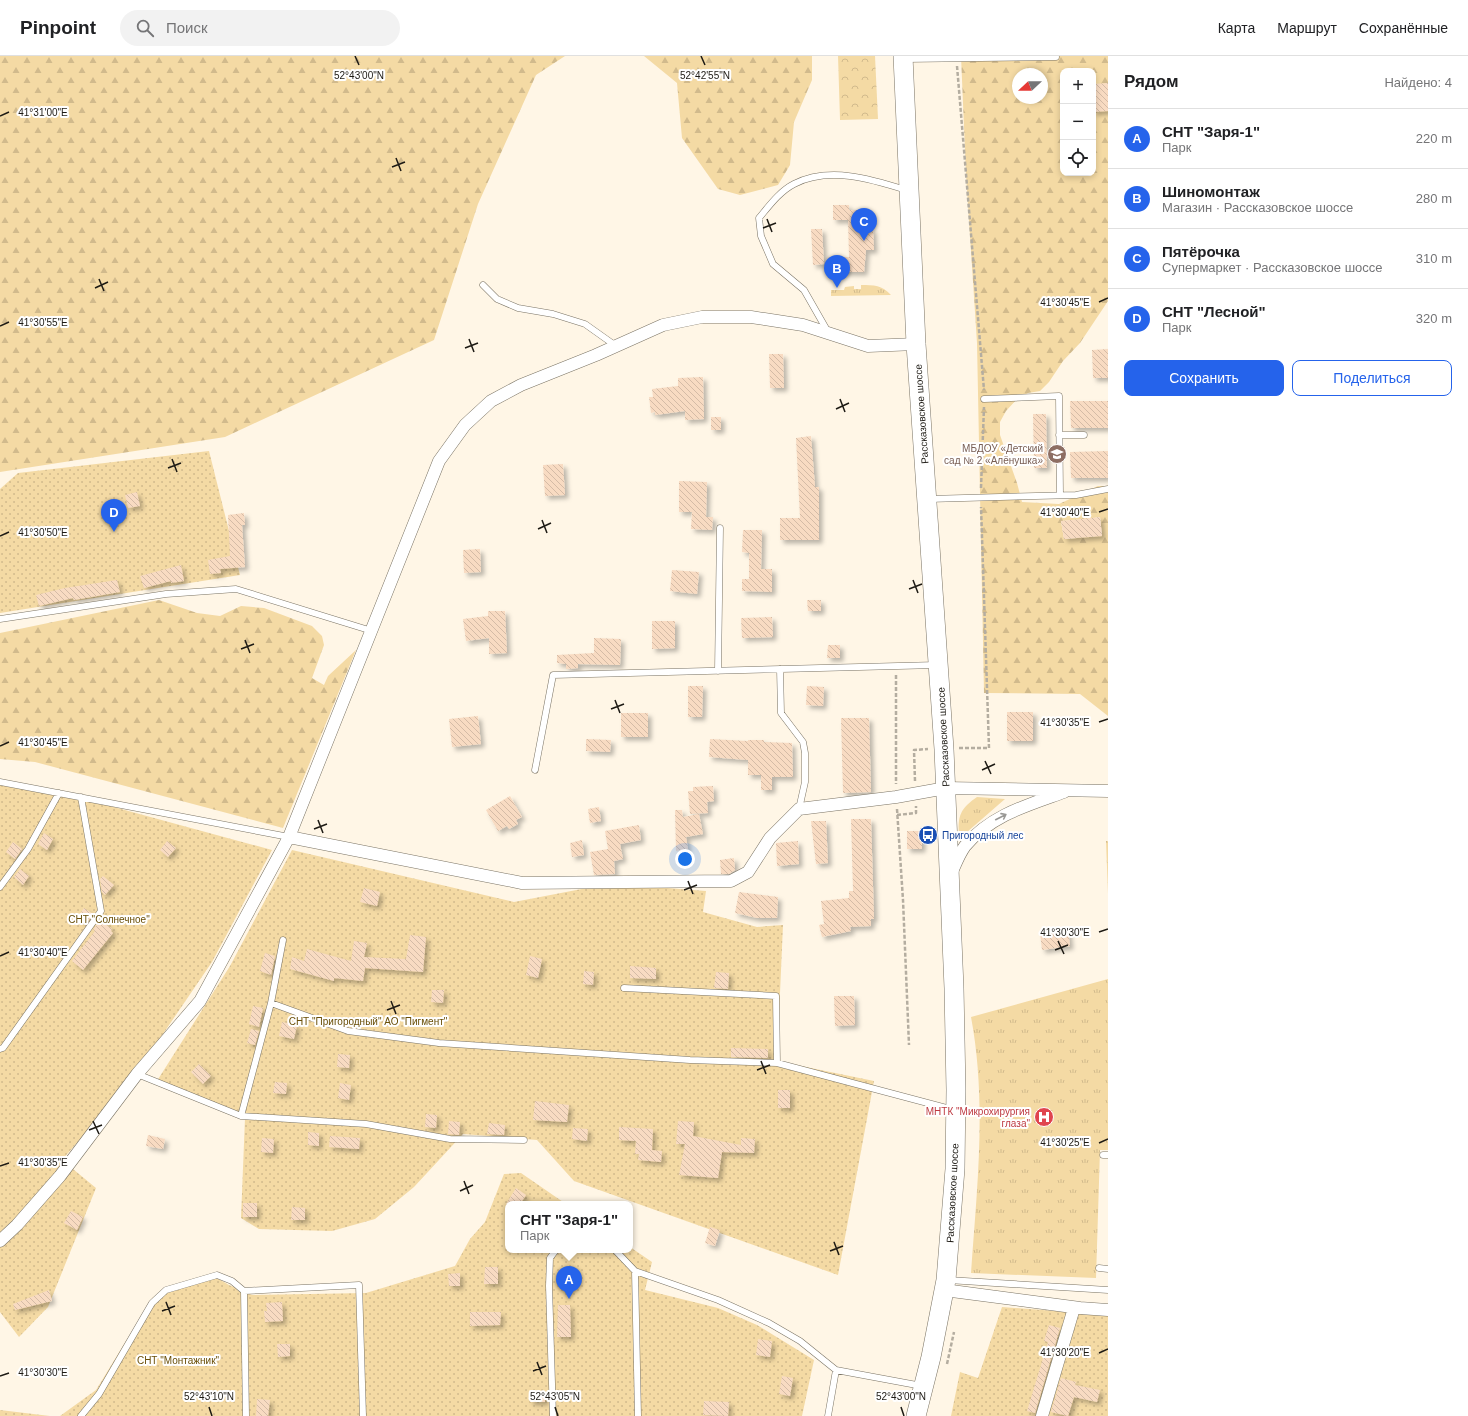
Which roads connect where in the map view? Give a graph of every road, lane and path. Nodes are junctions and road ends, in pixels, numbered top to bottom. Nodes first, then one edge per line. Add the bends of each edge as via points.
1 (903, 57) edge
2 (1056, 57) dead end
3 (956, 58) junction
4 (910, 191) junction
5 (483, 285) dead end
6 (829, 333) junction
7 (916, 344) junction
8 (616, 346) junction
9 (984, 399) junction
10 (1059, 435) junction
11 (1084, 435) dead end
12 (1108, 489) edge
13 (1060, 495) junction
14 (980, 498) junction
15 (927, 500) junction
16 (720, 528) dead end
17 (0, 619) edge
18 (372, 631) junction
19 (938, 665) junction
20 (896, 666) junction
21 (780, 669) junction
22 (718, 671) junction
23 (944, 749) junction
24 (535, 770) dead end
25 (0, 782) edge
26 (946, 788) junction
27 (1071, 790) junction
28 (1108, 791) edge
29 (59, 793) junction
30 (915, 793) junction
31 (81, 797) junction
32 (896, 797) junction
33 (799, 809) junction
34 (897, 815) junction
35 (289, 837) junction
36 (950, 876) junction
37 (0, 887) edge
38 (283, 940) dead end
39 (624, 988) dead end
40 (271, 1003) junction
41 (909, 1045) dead end
42 (0, 1049) edge
43 (777, 1063) junction
44 (137, 1074) junction
45 (956, 1110) junction
46 (241, 1116) junction
47 (524, 1140) dead end
48 (0, 1241) edge
49 (554, 1253) edge
50 (618, 1253) edge
51 (1099, 1268) dead end
52 (1108, 1269) edge
53 (634, 1271) junction
54 (945, 1285) junction
55 (1108, 1290) edge
56 (244, 1291) junction
57 (1074, 1308) junction
58 (1108, 1310) edge
59 (836, 1370) junction
60 (923, 1386) junction
61 (81, 1416) edge
62 (246, 1416) edge
63 (363, 1416) edge
64 (553, 1416) edge
65 (638, 1416) edge
66 (828, 1416) edge
67 (916, 1416) edge
68 (1042, 1416) edge

1 - 3 lane
1 - 4 main road, Рассказовское шоссе
2 - 3 lane
3 - 9 path
4 - 6 lane via 874,179 849,176 808,179 793,184 773,200 759,218 760,236 773,264 804,290
4 - 7 main road, Рассказовское шоссе
5 - 8 lane via 497,299 518,308 553,314 585,324
6 - 7 street via 868,346
6 - 8 street via 803,325 751,317 702,317 664,325
7 - 15 main road, Рассказовское шоссе
8 - 18 street via 521,385 492,400 465,425 440,461
9 - 10 lane via 1059,396
9 - 14 path
10 - 11 lane
10 - 13 lane
12 - 13 lane
13 - 14 lane
14 - 15 lane
14 - 23 path via 989,748
15 - 19 main road, Рассказовское шоссе
16 - 22 lane
17 - 18 lane via 166,594 236,589
18 - 35 street
19 - 20 lane
19 - 23 main road, Рассказовское шоссе
20 - 21 lane
20 - 32 path
21 - 22 lane
21 - 33 lane via 781,713 803,742 805,753 805,782
22 - 24 lane via 553,675
23 - 26 main road, Рассказовское шоссе
23 - 30 path via 914,750
25 - 29 lane
26 - 27 street
26 - 30 street
26 - 36 main road, Рассказовское шоссе
27 - 28 street
36 -> 27 street via 964,847 979,831 999,817
29 - 31 lane
29 - 37 lane via 28,849
30 - 32 street
30 - 34 path via 916,813
31 - 35 lane
31 - 42 lane via 101,911
32 - 33 street
32 - 34 path
33 - 35 street via 770,838 748,872 731,881 522,883
34 - 41 path
35 - 44 street via 200,1001
36 - 45 main road, Рассказовское шоссе
38 - 40 lane
39 - 43 lane via 776,996
40 - 43 lane via 348,1031 439,1043 690,1060
40 - 46 lane
43 - 45 lane
44 - 46 lane
44 - 48 street via 60,1176
45 - 54 main road, Рассказовское шоссе via 955,1169
46 - 47 lane via 366,1124 450,1139
49 - 64 lane via 550,1258
50 - 53 lane
51 - 52 lane
53 - 59 lane via 718,1300 770,1323 800,1341
53 - 65 lane
54 - 55 lane
54 - 57 street
54 - 60 main road, Рассказовское шоссе
56 - 61 lane via 232,1281 217,1275 166,1290 152,1303 99,1394
56 - 62 lane
56 - 63 lane via 359,1285
57 - 58 street
57 - 68 street
59 - 60 lane
59 - 66 lane
60 - 67 main road, Рассказовское шоссе

